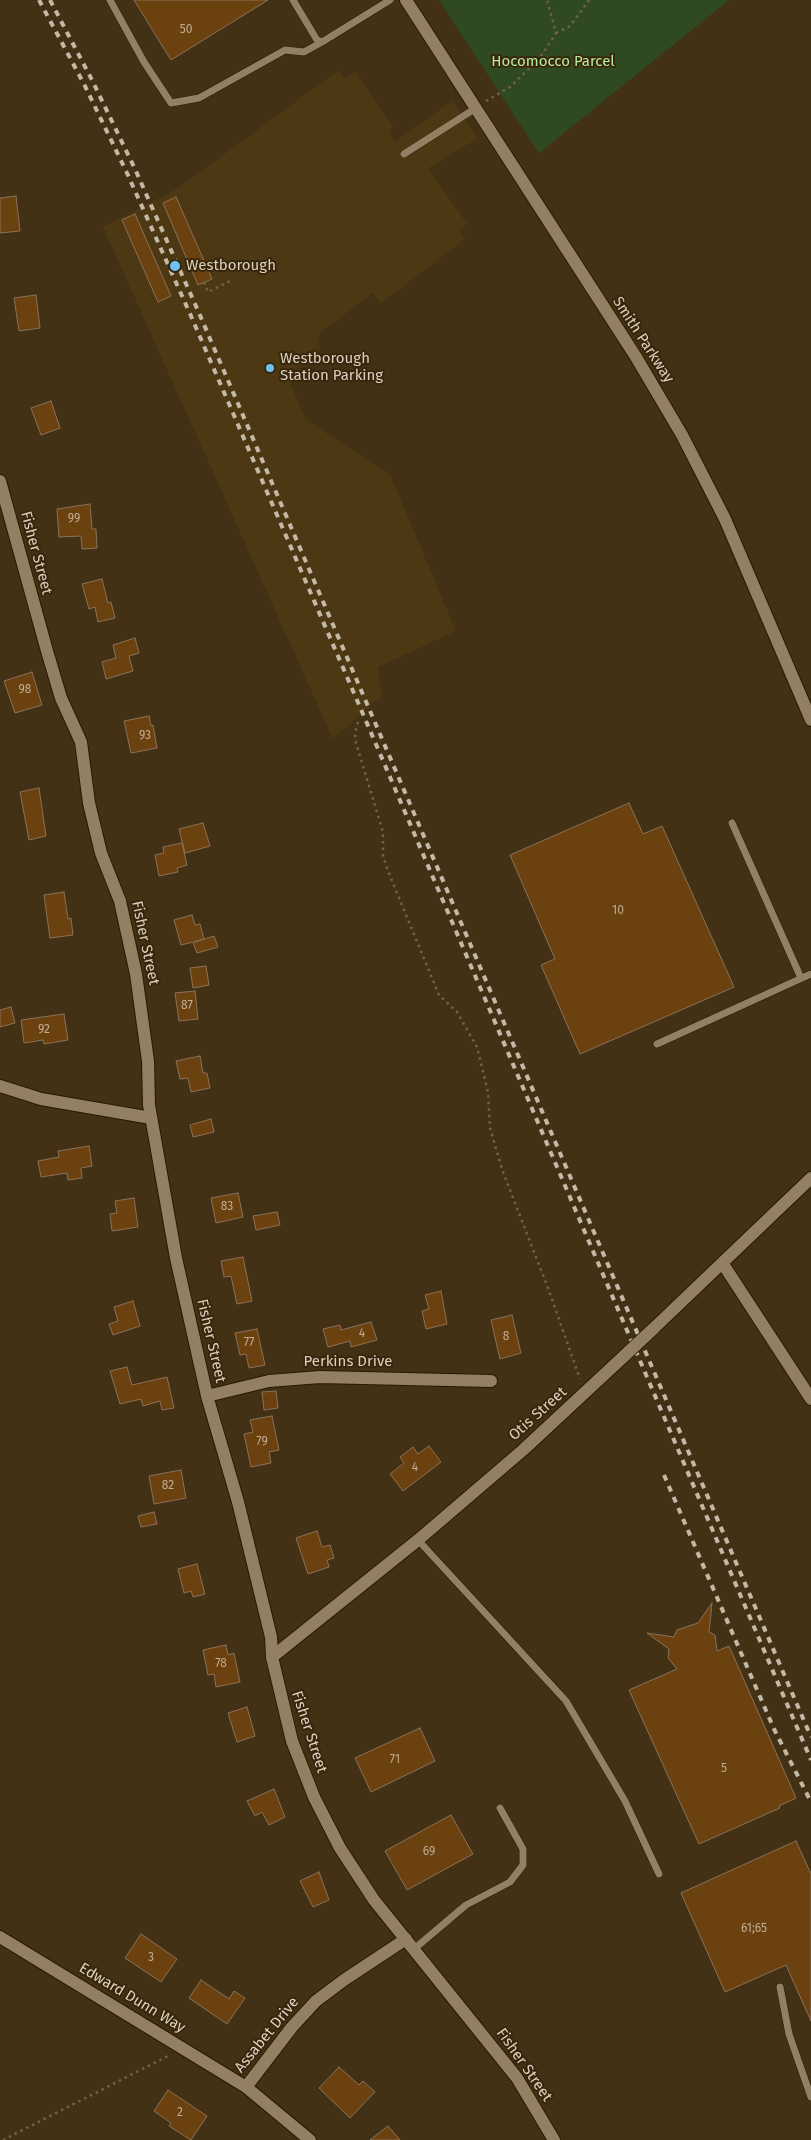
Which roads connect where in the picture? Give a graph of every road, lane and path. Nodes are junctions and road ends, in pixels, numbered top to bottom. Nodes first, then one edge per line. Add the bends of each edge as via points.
1 (110, 0) edge
2 (293, 0) edge
3 (390, 0) edge
4 (406, 0) edge
5 (547, 0) edge
6 (589, 0) edge
7 (556, 33) junction
8 (322, 42) junction
9 (476, 108) junction
10 (404, 154) dead end
11 (230, 281) dead end
12 (204, 282) dead end
13 (0, 481) edge
14 (811, 720) edge
15 (358, 722) dead end
16 (732, 823) dead end
17 (811, 974) edge
18 (801, 978) junction
19 (657, 1044) dead end
20 (0, 1086) edge
21 (151, 1118) junction
22 (811, 1178) edge
23 (723, 1264) junction
24 (491, 1381) dead end
25 (586, 1392) junction
26 (207, 1396) junction
27 (811, 1400) edge
28 (418, 1540) junction
29 (272, 1657) junction
30 (500, 1808) dead end
31 (658, 1874) dead end
32 (0, 1937) edge
33 (410, 1944) junction
34 (780, 1987) dead end
35 (168, 2056) dead end
36 (246, 2087) junction
37 (811, 2097) edge
38 (3, 2140) edge
39 (310, 2140) edge
40 (554, 2140) edge

1 - 8 lane via 171,103 199,98 285,50 304,52
2 - 8 lane via 317,40
3 - 8 lane
4 - 9 street, Smith Parkway
5 - 7 path
6 - 7 path via 570,26
7 - 9 path via 529,69
9 - 10 lane
9 - 14 street, Smith Parkway via 636,357 696,460 733,535
11 - 12 path via 208,292
13 - 21 street, Fisher Street via 61,698 80,742 101,853 120,901 136,974 148,1061
15 - 25 path via 356,742 384,832 383,856 388,871 439,995 457,1012 477,1047 488,1092 490,1128 503,1172
16 - 18 lane
17 - 18 lane
18 - 19 lane
20 - 21 street via 41,1099
21 - 26 street, Fisher Street via 176,1258
22 - 23 street, Otis Street
23 - 25 street, Otis Street, bridge
23 - 27 street
24 - 26 street, Perkins Drive via 320,1377 269,1380
25 - 28 street, Otis Street
26 - 29 street, Fisher Street via 238,1502 271,1637
28 - 29 street, Otis Street
28 - 31 lane via 566,1701 625,1802
29 - 33 street, Fisher Street via 288,1728 322,1815 374,1900
30 - 33 lane via 523,1848 523,1865 510,1882 466,1906
32 - 36 street, Edward Dunn Way
33 - 36 street, Assabet Drive via 344,1980 316,2001
33 - 40 street, Fisher Street via 517,2078
34 - 37 lane via 788,2034
35 - 38 path
36 - 39 street, Assabet Drive

